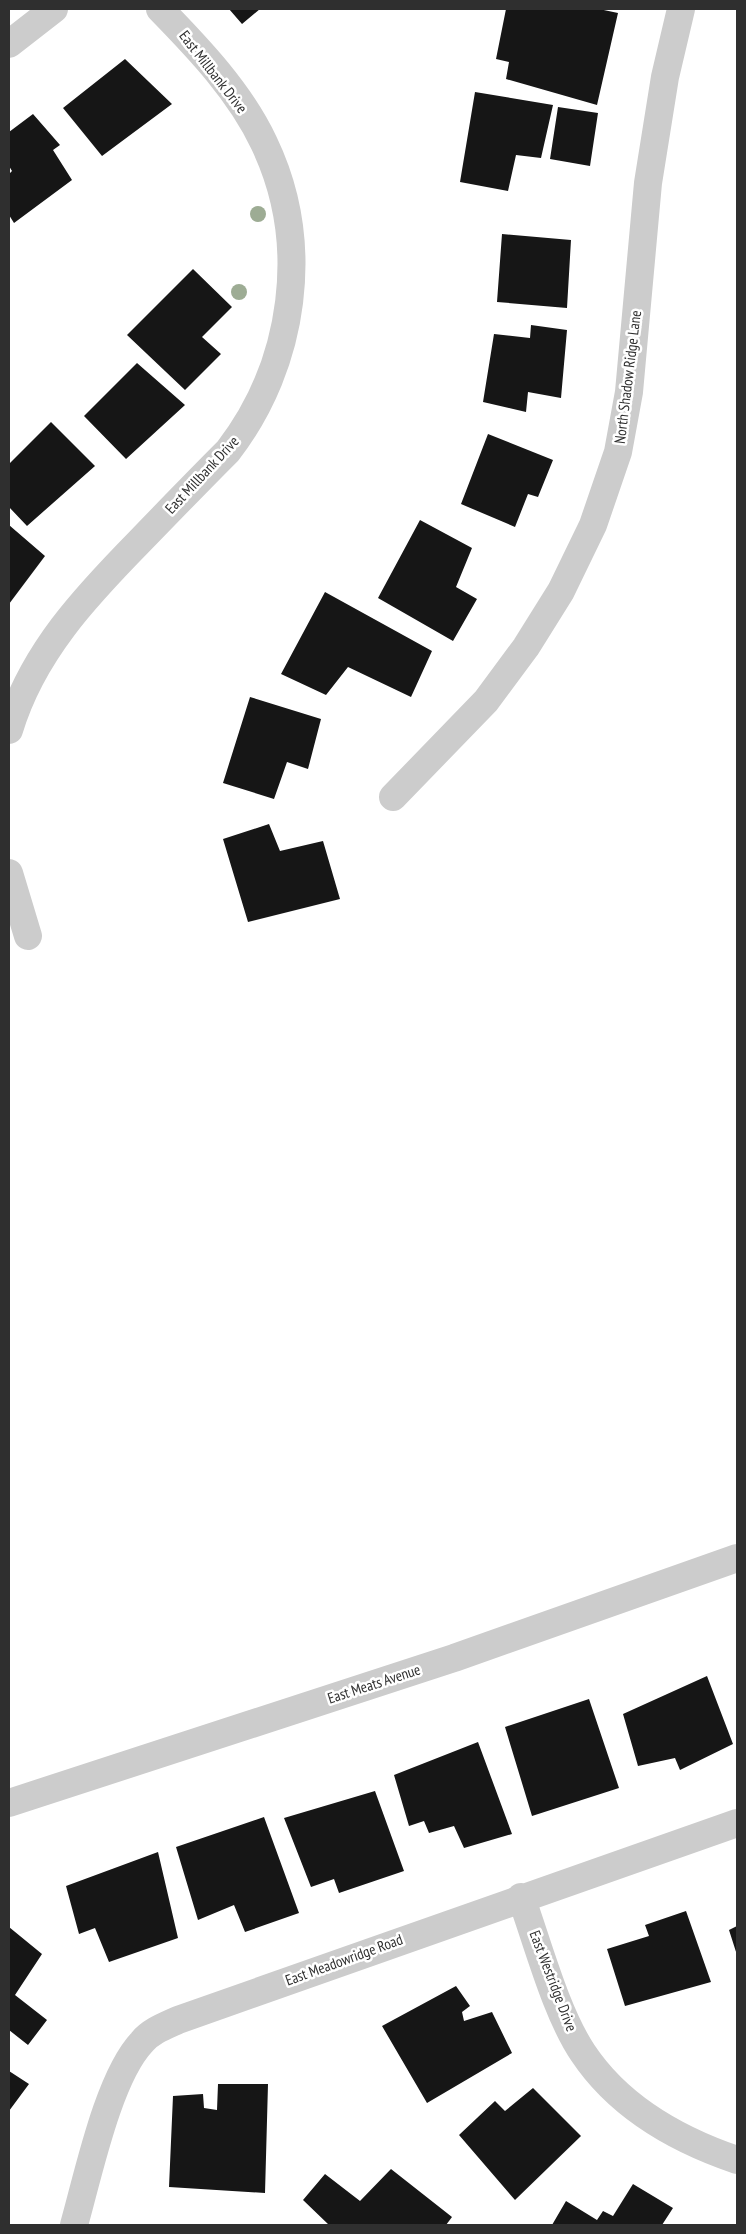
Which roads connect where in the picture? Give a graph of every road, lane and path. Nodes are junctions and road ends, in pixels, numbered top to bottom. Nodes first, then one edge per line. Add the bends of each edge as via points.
1 (54, 9) edge
2 (160, 9) edge
3 (681, 9) edge
4 (9, 44) edge
5 (9, 730) edge
6 (393, 797) dead end
7 (9, 873) edge
8 (28, 936) dead end
9 (737, 1558) edge
10 (9, 1803) edge
11 (737, 1823) edge
12 (521, 1897) junction
13 (737, 2160) edge
14 (74, 2225) edge

1 - 4 street
2 - 5 street, East Millbank Drive via 214,67 263,141 274,166 281,184 290,237 288,314 268,384 239,436 95,586 65,622 30,679
3 - 6 street, North Shadow Ridge Lane via 663,87 648,184 629,392 618,452 593,525 561,591 526,647 486,701
7 - 8 street
9 - 10 street, East Meats Avenue via 454,1658
11 - 12 street, East Meadowridge Road
12 - 13 street, East Westridge Drive via 563,2014 583,2053 610,2085 647,2118 693,2144
12 - 14 street, East Meadowridge Road via 156,2030 142,2042 124,2068 105,2117

